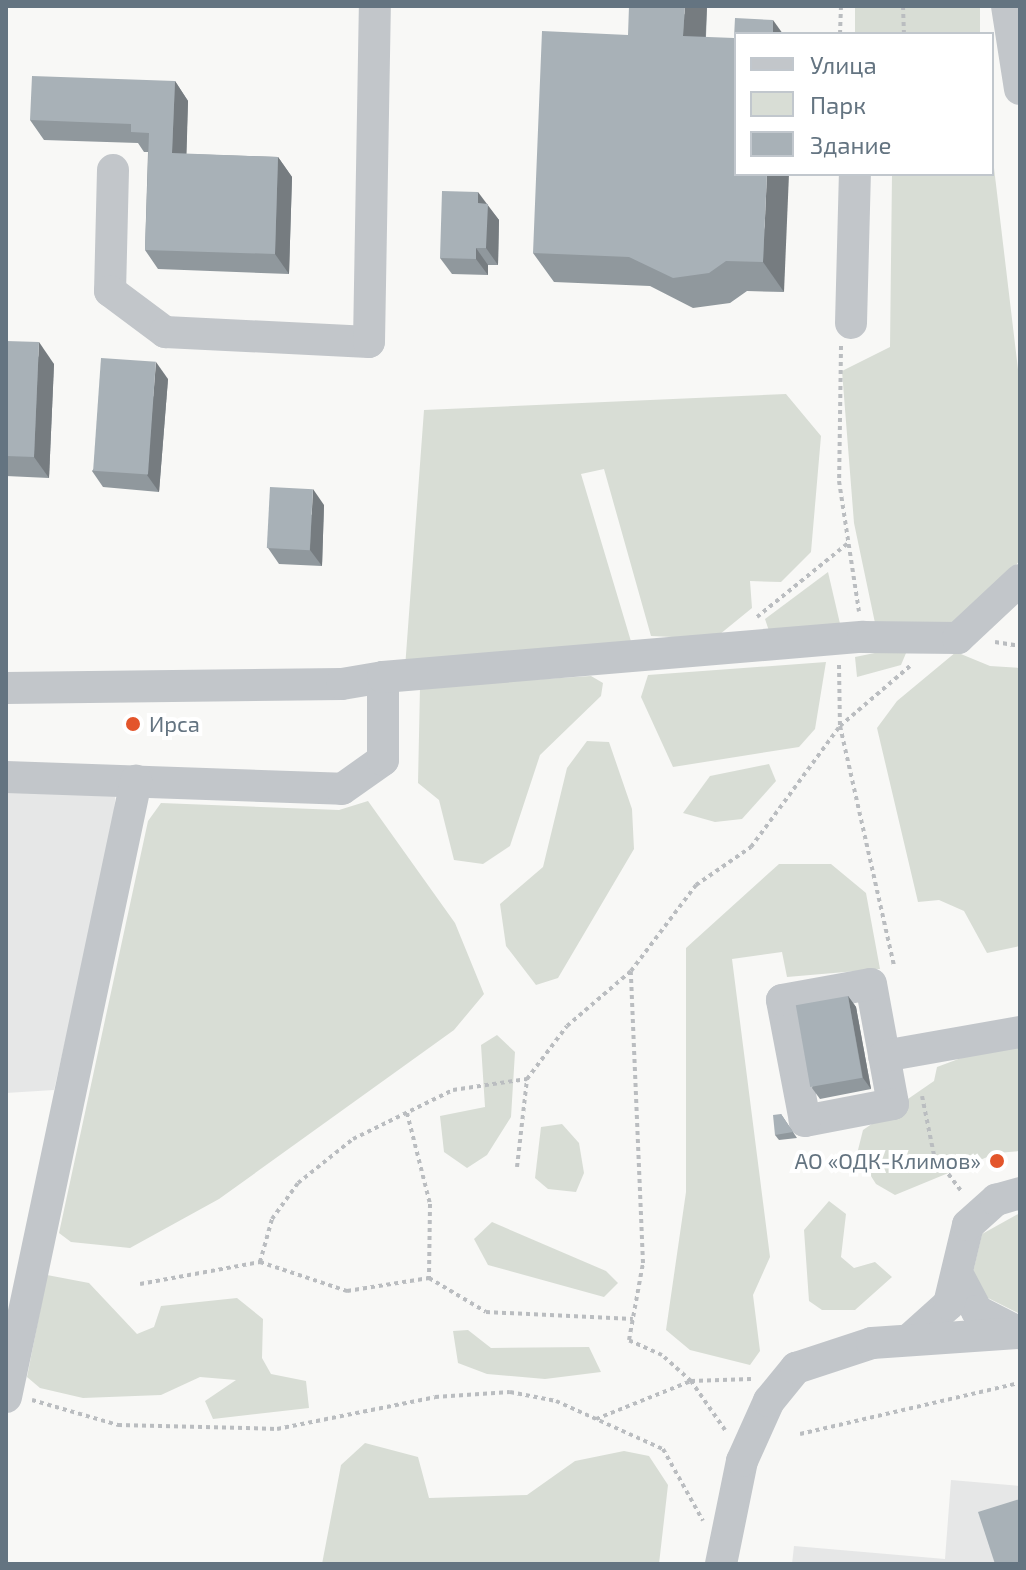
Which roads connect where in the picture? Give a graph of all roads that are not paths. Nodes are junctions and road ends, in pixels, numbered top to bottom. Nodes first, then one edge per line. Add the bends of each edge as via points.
1 (375, 6) edge
2 (1007, 6) edge
3 (1010, 76) edge
4 (113, 170) dead end
5 (855, 176) edge
6 (851, 323) road end
7 (1020, 580) edge
8 (383, 677) junction
9 (6, 688) edge
10 (6, 777) edge
11 (136, 781) junction
12 (1020, 1032) edge
13 (898, 1053) junction
14 (1020, 1193) edge
15 (958, 1275) junction
16 (1020, 1333) edge
17 (910, 1339) junction
18 (7, 1395) edge
19 (746, 1432) junction
20 (721, 1564) edge
21 (739, 1564) edge

1 - 4 street via 369,342 165,332 110,291
2 - 3 street
5 - 6 street
7 - 8 street via 958,638 851,638
8 - 9 street via 342,684
8 - 11 street via 383,760 342,789
10 - 11 street
11 - 18 street
12 - 13 street
13 - 13 street via 871,984 782,1000 805,1121 893,1104
14 - 15 street via 979,1213 960,1243
15 - 16 street via 977,1311
15 - 17 street via 943,1315
16 - 17 street via 939,1344
17 - 19 street via 843,1349 796,1368
19 - 20 street
19 - 21 street

